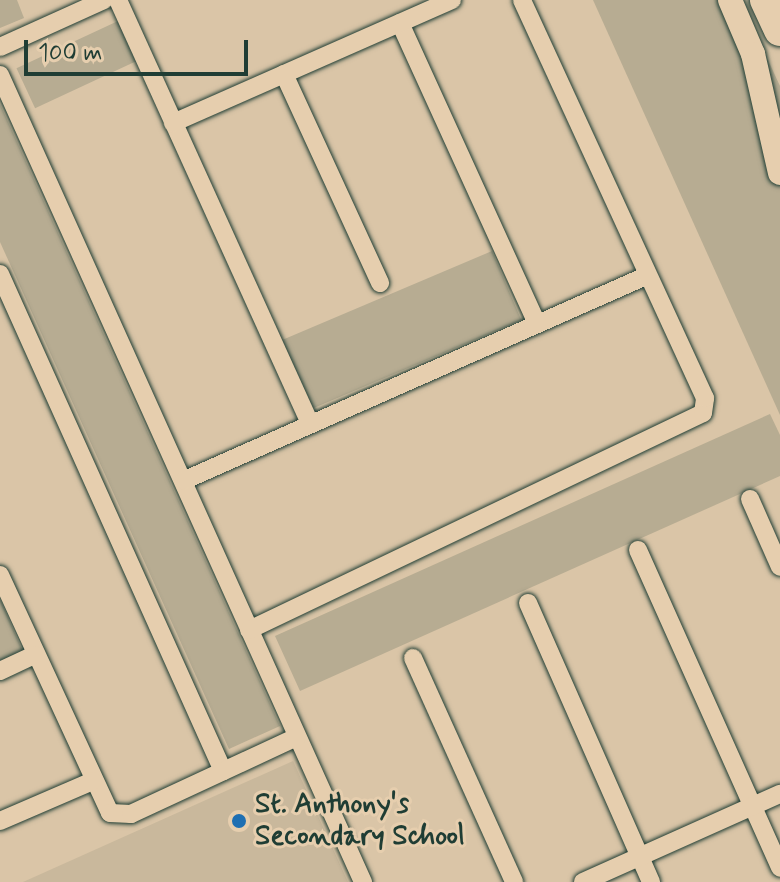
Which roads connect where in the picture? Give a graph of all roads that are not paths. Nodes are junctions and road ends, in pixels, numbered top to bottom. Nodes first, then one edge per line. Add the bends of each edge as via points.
1 (104, 0) edge
2 (118, 0) edge
3 (452, 0) edge
4 (522, 0) edge
5 (730, 0) edge
6 (766, 0) edge
7 (400, 23) junction
8 (780, 30) edge
9 (0, 47) edge
10 (284, 74) junction
11 (0, 75) edge
12 (173, 123) junction
13 (780, 173) edge
14 (646, 276) junction
15 (2, 283) edge
16 (380, 283) dead end
17 (537, 323) junction
18 (310, 424) junction
19 (185, 480) junction
20 (750, 499) dead end
21 (638, 550) dead end
22 (780, 567) edge
23 (0, 575) edge
24 (528, 603) dead end
25 (249, 630) junction
26 (35, 655) junction
27 (413, 658) dead end
28 (0, 671) edge
29 (297, 737) junction
30 (223, 771) junction
31 (93, 781) junction
32 (780, 794) edge
33 (752, 806) junction
34 (0, 821) edge
35 (640, 857) junction
36 (780, 868) edge
37 (363, 882) edge
38 (514, 882) edge
39 (583, 882) edge
40 (651, 882) edge

1 - 9 street
2 - 12 street
3 - 7 street
4 - 14 street
5 - 13 street via 753,54
6 - 8 highway
7 - 10 street
7 - 17 street
10 - 12 street
10 - 16 street
11 - 19 street
12 - 18 street
14 - 17 street
14 - 25 street via 705,398 696,420
15 - 30 street
17 - 18 street
18 - 19 street
19 - 25 street
20 - 22 street
21 - 33 street
23 - 26 street
24 - 35 street
25 - 29 street
26 - 28 street
26 - 31 street
27 - 38 street
29 - 30 street
29 - 37 street
30 - 31 street via 119,816 110,813
31 - 34 street
32 - 33 street
33 - 35 street
33 - 36 street
35 - 39 street
35 - 40 street

